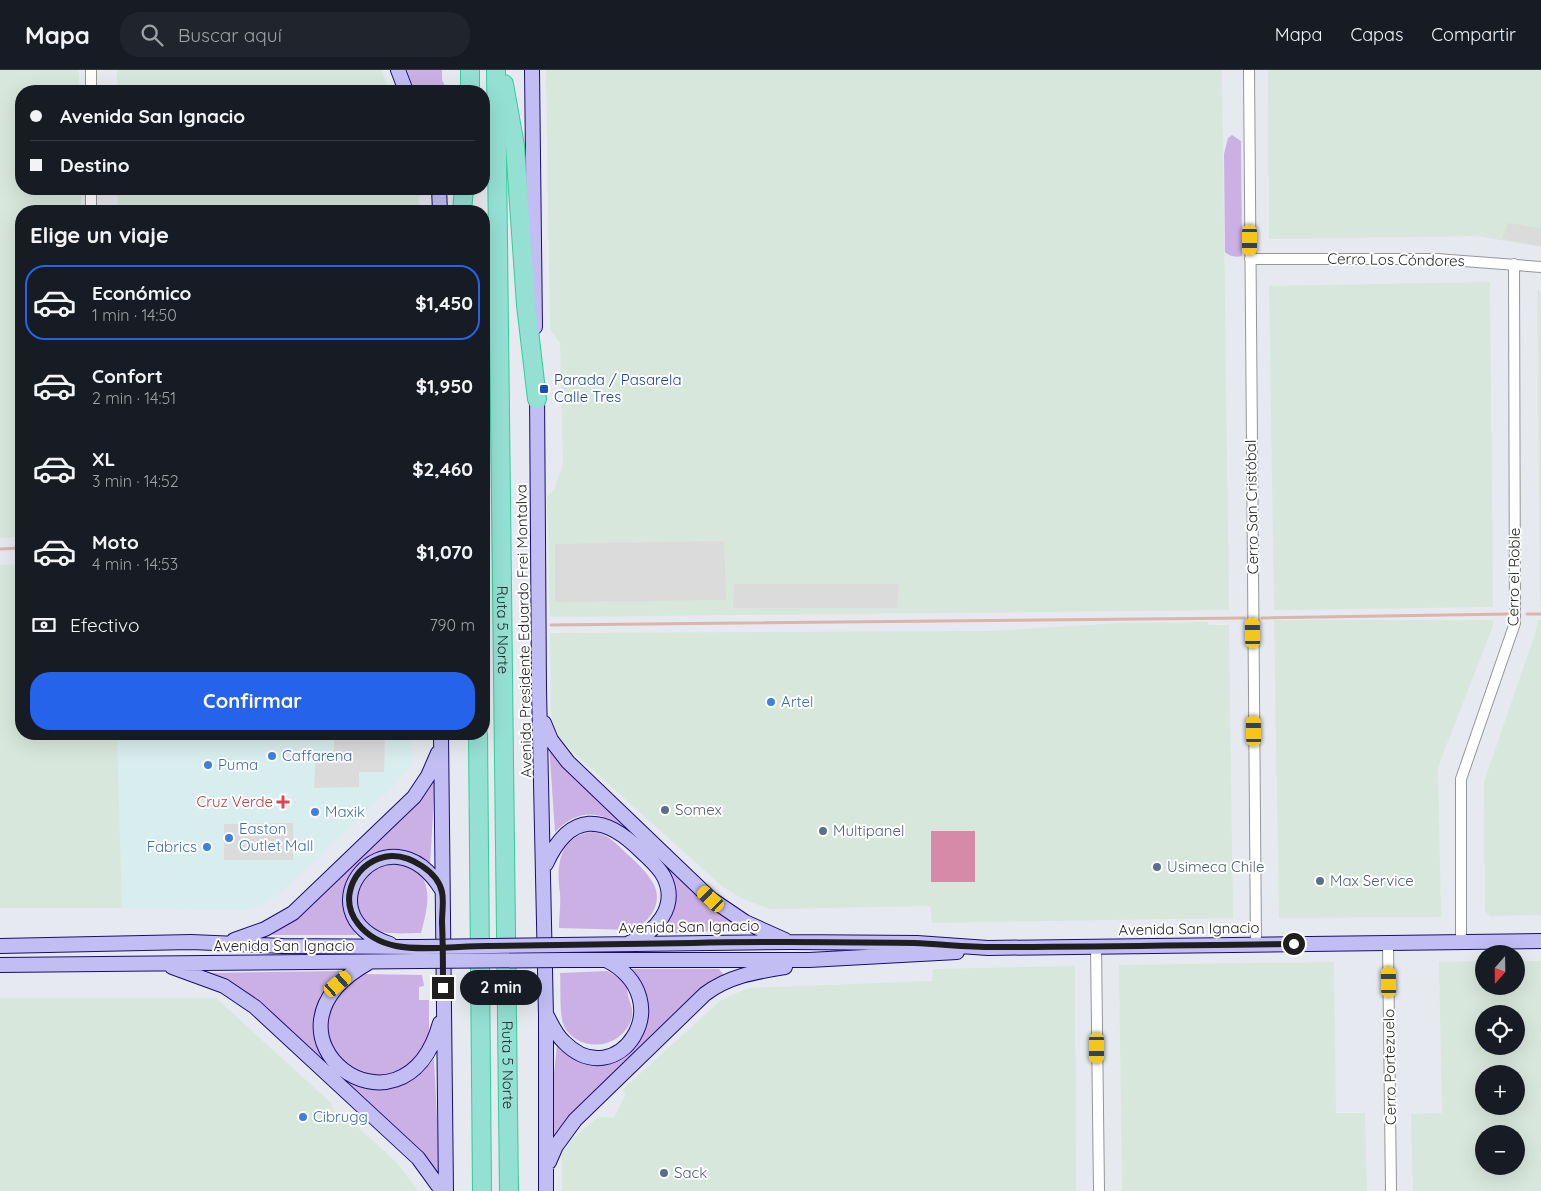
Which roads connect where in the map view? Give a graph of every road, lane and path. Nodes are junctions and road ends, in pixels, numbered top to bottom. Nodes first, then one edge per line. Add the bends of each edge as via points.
1 (91, 70) edge
2 (398, 70) edge
3 (470, 70) edge
4 (496, 70) edge
5 (500, 70) edge
6 (532, 70) edge
7 (1249, 70) edge
8 (91, 85) edge
9 (404, 85) edge
10 (470, 85) edge
11 (1250, 259) junction
12 (1514, 264) junction
13 (1541, 267) edge
14 (537, 399) junction
15 (541, 714) junction
16 (441, 740) edge
17 (441, 740) edge
18 (478, 740) edge
19 (544, 866) junction
20 (442, 890) junction
21 (1541, 941) edge
22 (191, 942) junction
23 (790, 942) junction
24 (1461, 942) junction
25 (224, 943) junction
26 (1388, 943) junction
27 (1256, 944) junction
28 (624, 945) junction
29 (0, 946) edge
30 (398, 946) junction
31 (1096, 946) junction
32 (988, 948) junction
33 (419, 954) junction
34 (606, 960) junction
35 (809, 960) junction
36 (190, 962) junction
37 (369, 962) junction
38 (161, 963) junction
39 (0, 965) edge
40 (443, 1008) junction
41 (546, 1016) junction
42 (547, 1167) junction
43 (442, 1191) edge
44 (446, 1191) edge
45 (482, 1191) edge
46 (509, 1191) edge
47 (546, 1191) edge
48 (1099, 1191) edge
49 (1391, 1191) edge

1 - 8 street
2 - 9 main road
3 - 10 highway
4 - 46 highway, Ruta 5 Norte
5 - 14 highway via 515,146 526,305
6 - 14 main road, Avenida Presidente Eduardo Frei Montalva
7 - 11 street, Cerro San Cristóbal
11 - 12 street, Cerro Los Cóndores via 1436,259
11 - 27 street, Cerro San Cristóbal
12 - 13 street, Cerro Los Cóndores
12 - 24 street, Cerro el Roble via 1516,612 1513,635 1461,779
14 - 15 main road, Avenida Presidente Eduardo Frei Montalva
15 - 19 main road, Avenida Presidente Eduardo Frei Montalva
15 - 23 main road via 551,740 562,756 711,899 745,922
16 - 20 main road
17 - 25 main road via 428,776 414,797 302,905 270,927
18 - 45 highway, Ruta 5 Norte
19 - 28 main road via 566,832 592,823 617,830 657,866 667,884 666,910 653,929
19 - 41 main road, Avenida Presidente Eduardo Frei Montalva
20 - 30 main road via 425,869 404,857 380,858 358,873 350,898 353,918 366,933
20 - 40 main road
21 - 24 main road, Avenida San Ignacio
22 - 25 main road, Avenida San Ignacio
22 - 29 main road, Avenida San Ignacio
22 - 36 main road via 196,953
23 - 28 main road, Avenida San Ignacio
23 - 32 main road, Avenida San Ignacio via 917,943
24 - 26 main road, Avenida San Ignacio
25 - 30 main road, Avenida San Ignacio
26 - 27 main road, Avenida San Ignacio
26 - 49 street, Cerro Portezuelo
27 - 31 main road, Avenida San Ignacio
28 - 33 main road, Avenida San Ignacio, bridge via 563,945
30 - 33 main road, Avenida San Ignacio
31 - 32 main road, Avenida San Ignacio
31 - 48 street
32 - 35 main road, Avenida San Ignacio
33 - 34 main road, Avenida San Ignacio, bridge
33 - 37 main road, Avenida San Ignacio
34 - 35 main road, Avenida San Ignacio
34 - 41 main road via 625,974 639,995 641,1019 630,1044 609,1056 581,1054 562,1041
35 - 42 main road via 738,976 705,994 575,1120 556,1146
36 - 37 main road, Avenida San Ignacio
36 - 38 main road, Avenida San Ignacio
37 - 40 main road via 338,984 322,1010 321,1034 326,1049 335,1063 348,1073 362,1080 378,1082 408,1075 428,1054
38 - 39 main road, Avenida San Ignacio
38 - 43 main road via 212,980 251,1003 418,1158
40 - 44 main road
41 - 42 main road, Avenida Presidente Eduardo Frei Montalva
42 - 47 main road, Avenida Presidente Eduardo Frei Montalva

